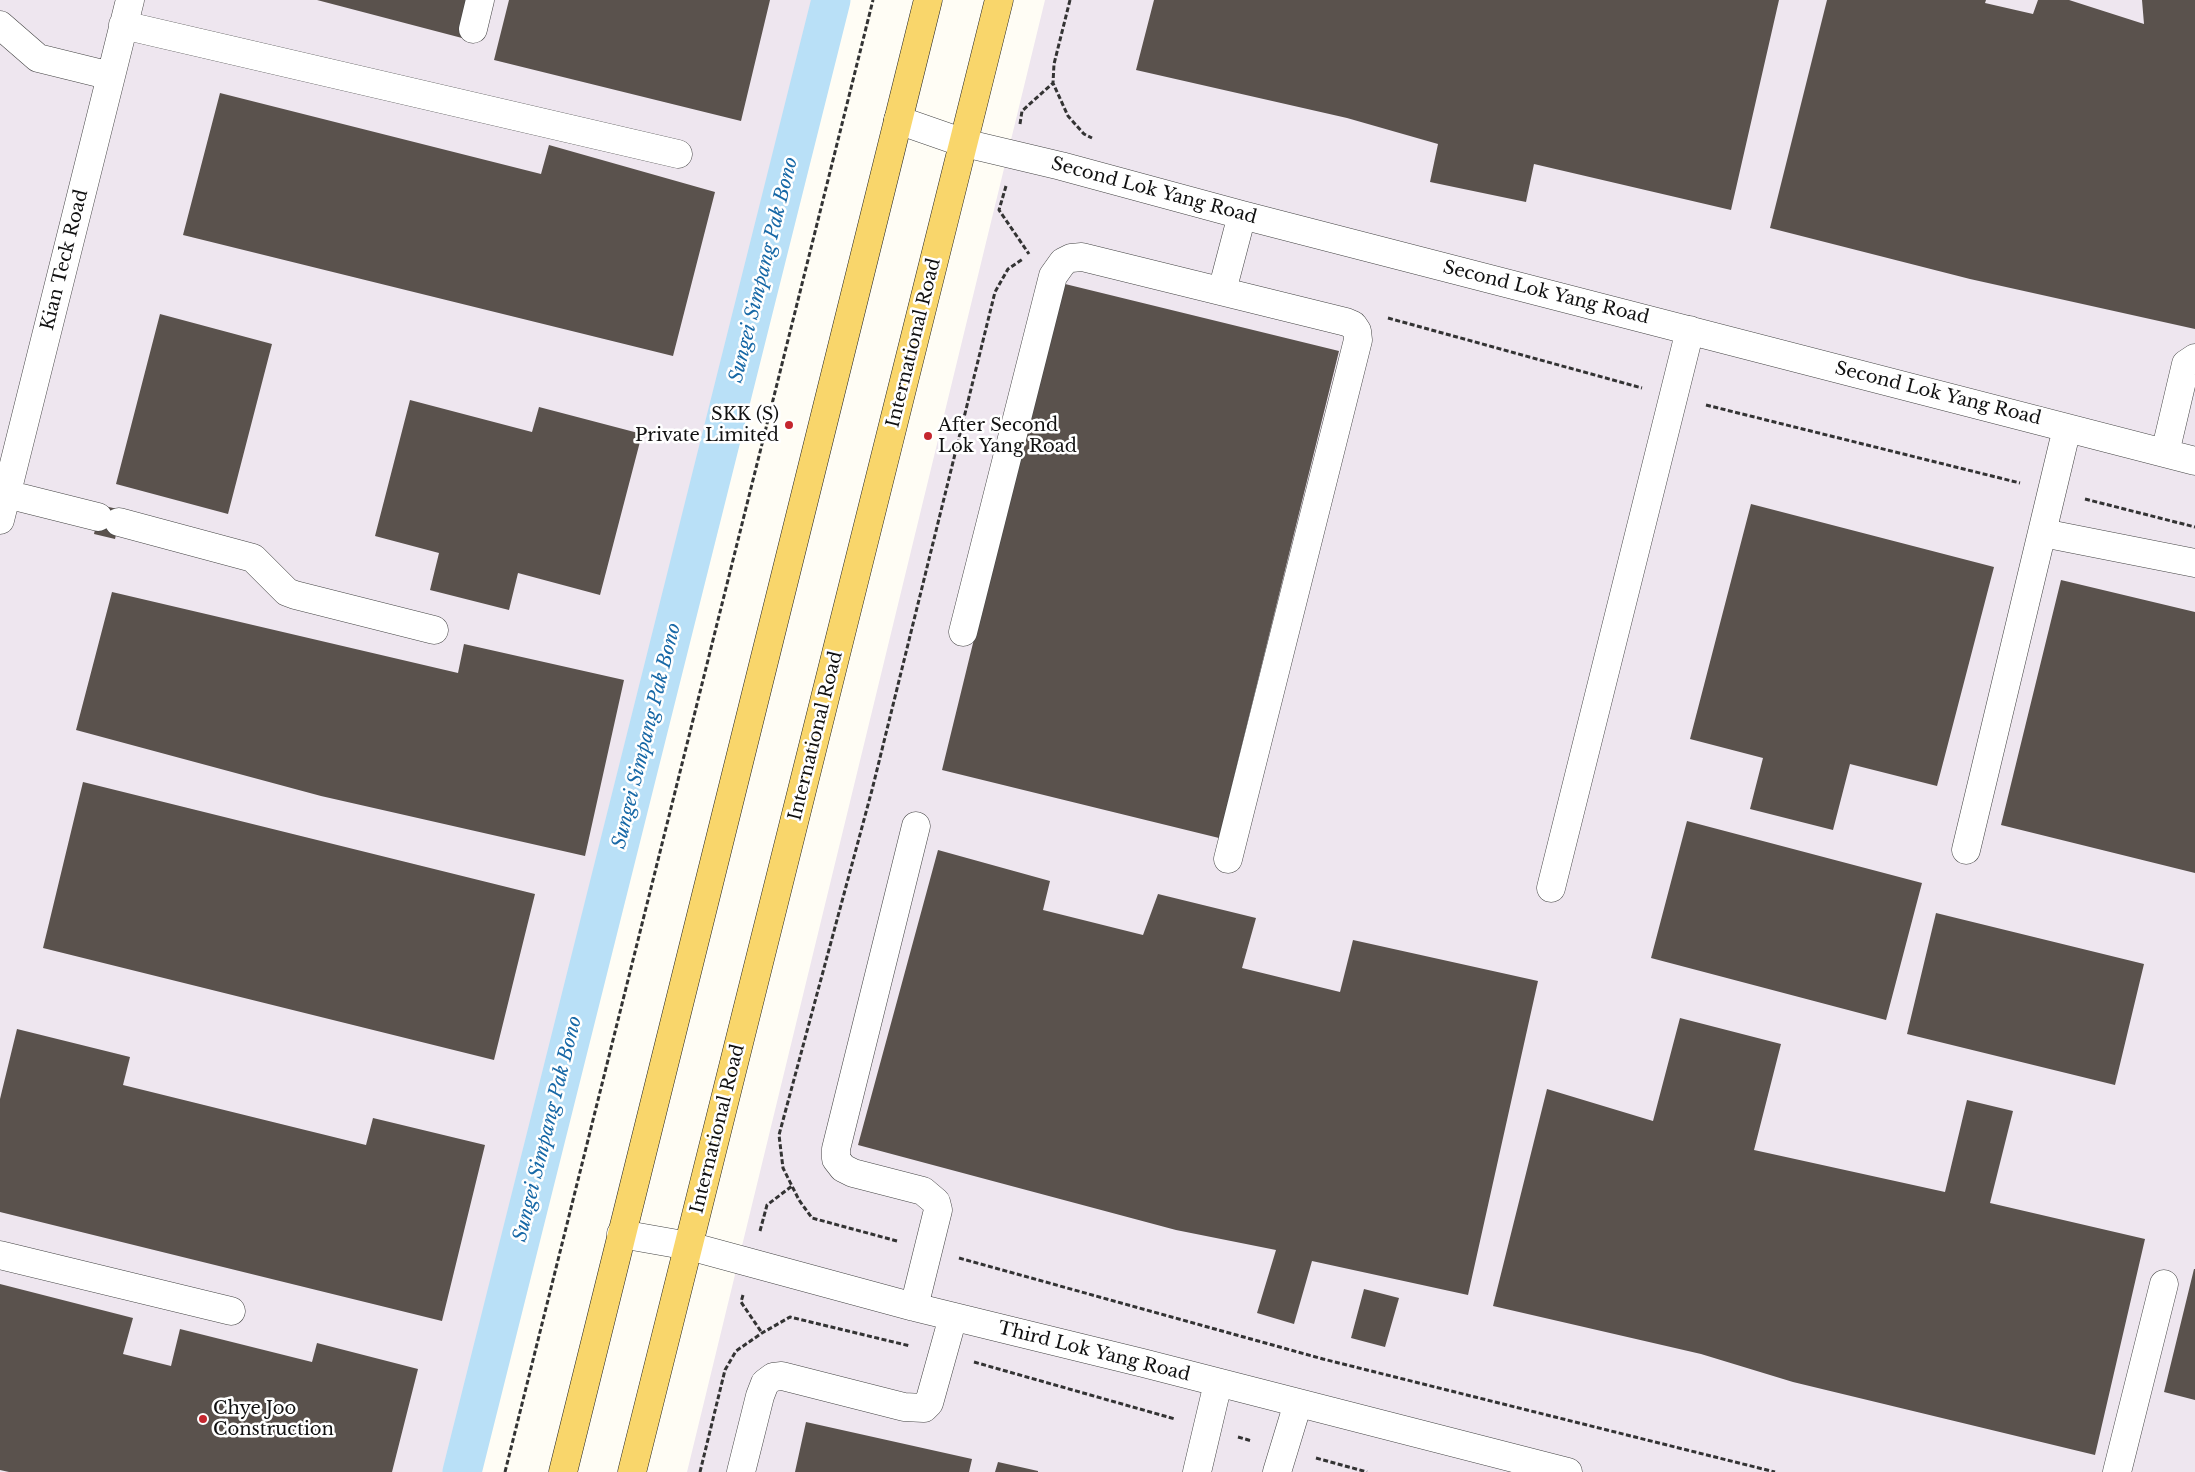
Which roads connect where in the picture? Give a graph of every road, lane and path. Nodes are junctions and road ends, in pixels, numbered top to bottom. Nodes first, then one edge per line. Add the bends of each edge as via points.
1 (480, 0) edge
2 (873, 0) edge
3 (928, 0) edge
4 (999, 0) edge
5 (1070, 0) edge
6 (126, 12) edge
7 (0, 25) edge
8 (473, 29) dead end
9 (111, 76) junction
10 (1053, 83) dead end
11 (898, 120) junction
12 (964, 143) junction
13 (678, 154) dead end
14 (1242, 215) junction
15 (1036, 251) dead end
16 (1222, 292) junction
17 (1379, 316) dead end
18 (1690, 330) junction
19 (2195, 358) edge
20 (1674, 396) junction
21 (2068, 428) junction
22 (2165, 453) junction
23 (2195, 461) edge
24 (2052, 491) junction
25 (6, 494) junction
26 (0, 520) edge
27 (2195, 526) edge
28 (2042, 533) junction
29 (2195, 563) edge
30 (434, 630) dead end
31 (963, 632) dead end
32 (916, 826) dead end
33 (1966, 850) dead end
34 (1228, 859) dead end
35 (1551, 888) dead end
36 (621, 1234) junction
37 (689, 1246) junction
38 (928, 1250) junction
39 (0, 1255) edge
40 (2164, 1284) dead end
41 (914, 1307) junction
42 (231, 1311) dead end
43 (953, 1317) junction
44 (943, 1354) junction
45 (1218, 1382) junction
46 (1298, 1403) junction
47 (1208, 1428) junction
48 (1280, 1461) edge
49 (504, 1472) edge
50 (564, 1472) edge
51 (632, 1472) edge
52 (700, 1472) edge
53 (741, 1472) edge
54 (1197, 1472) edge
55 (1367, 1472) edge
56 (1568, 1472) edge
57 (1776, 1472) edge
58 (2117, 1472) edge

1 - 8 street
2 - 49 path
3 - 11 main road
4 - 12 main road, International Road
5 - 10 path via 1054,64
6 - 9 street, Kian Teck Road
6 - 13 street
7 - 9 street via 38,58
9 - 25 street, Kian Teck Road
11 - 12 street, Second Lok Yang Road
11 - 36 main road
12 - 14 street, Second Lok Yang Road
12 - 37 main road, International Road
14 - 16 street
14 - 18 street, Second Lok Yang Road
15 - 38 path via 1008,269 995,292 872,790 779,1135 783,1168 812,1218
16 - 31 street via 1082,257 1071,258 1057,268
16 - 34 street via 1346,322 1357,332 1358,340
17 - 20 path
18 - 20 street
18 - 21 street, Second Lok Yang Road
19 - 22 street via 2186,364
20 - 24 path
20 - 35 street
21 - 22 street, Second Lok Yang Road
21 - 24 street
22 - 23 street, Second Lok Yang Road
24 - 27 path
24 - 28 street
25 - 26 street, Kian Teck Road
25 - 30 street via 253,558 287,592
28 - 29 street
28 - 33 street
32 - 38 street via 836,1159 843,1168 853,1172 932,1196 938,1210
36 - 37 street, Third Lok Yang Road
36 - 50 main road
37 - 41 street, Third Lok Yang Road
37 - 51 main road, International Road
38 - 41 street
38 - 57 path via 1323,1359
39 - 42 street
40 - 58 street
41 - 43 street, Third Lok Yang Road
43 - 44 street
43 - 45 street, Third Lok Yang Road
44 - 47 path
44 - 52 path via 790,1317 736,1351 725,1370
44 - 53 street via 929,1403 924,1408 910,1408 774,1376 766,1383 760,1396
45 - 46 street, Third Lok Yang Road
45 - 47 street
46 - 48 street
46 - 56 street, Third Lok Yang Road
47 - 48 path
47 - 54 street
48 - 55 path

